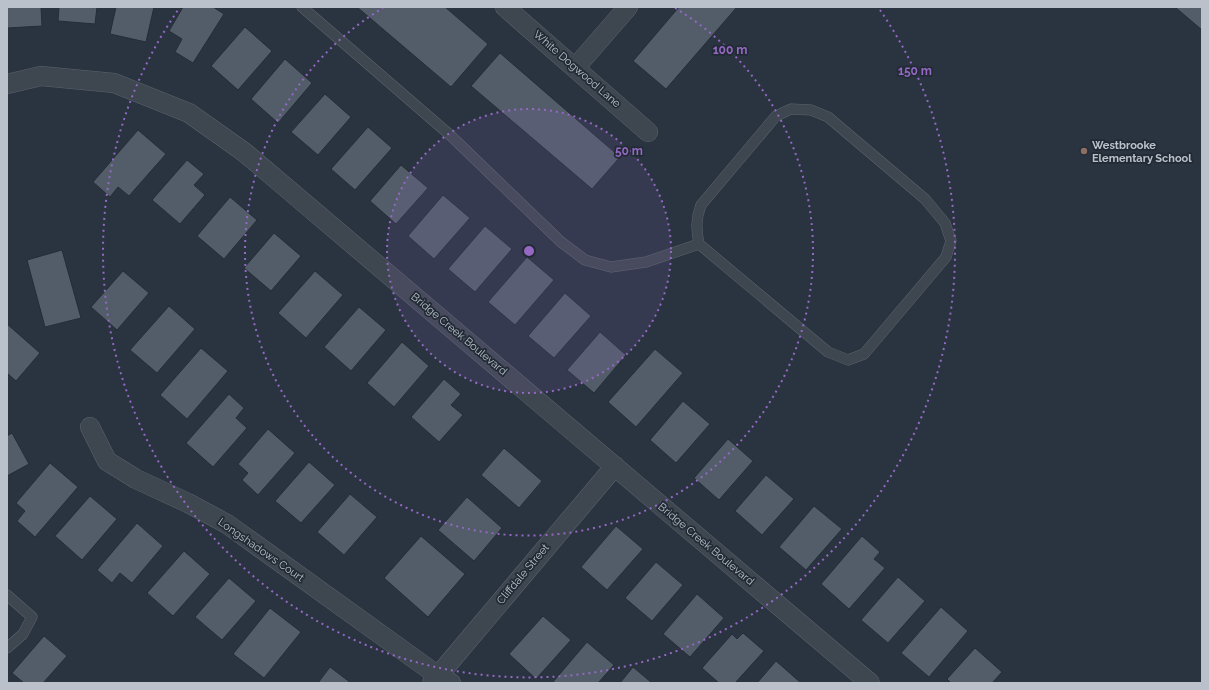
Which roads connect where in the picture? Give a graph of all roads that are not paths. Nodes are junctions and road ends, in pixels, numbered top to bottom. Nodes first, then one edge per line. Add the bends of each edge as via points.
1 (302, 7) edge
2 (505, 7) edge
3 (628, 7) edge
4 (575, 68) junction
5 (7, 84) edge
6 (648, 132) dead end
7 (699, 244) junction
8 (90, 427) dead end
9 (615, 466) junction
10 (7, 595) edge
11 (7, 648) edge
12 (440, 680) edge
13 (870, 683) edge

1 - 7 lane via 450,135 561,242 585,260 611,267 646,262
2 - 4 street, White Dogwood Lane
3 - 4 street
4 - 6 street, White Dogwood Lane
5 - 9 street, Bridge Creek Boulevard via 41,76 114,82 189,113 244,152
7 - 7 lane via 828,352 848,360 864,354 946,258 951,241 946,223 925,199 828,117 811,110 791,109 776,116 701,205 696,229
8 - 12 street, Longshadows Court via 107,461 136,479 227,524
9 - 12 street, Cliffdale Street
9 - 13 street, Bridge Creek Boulevard
10 - 11 lane via 32,617 23,634

